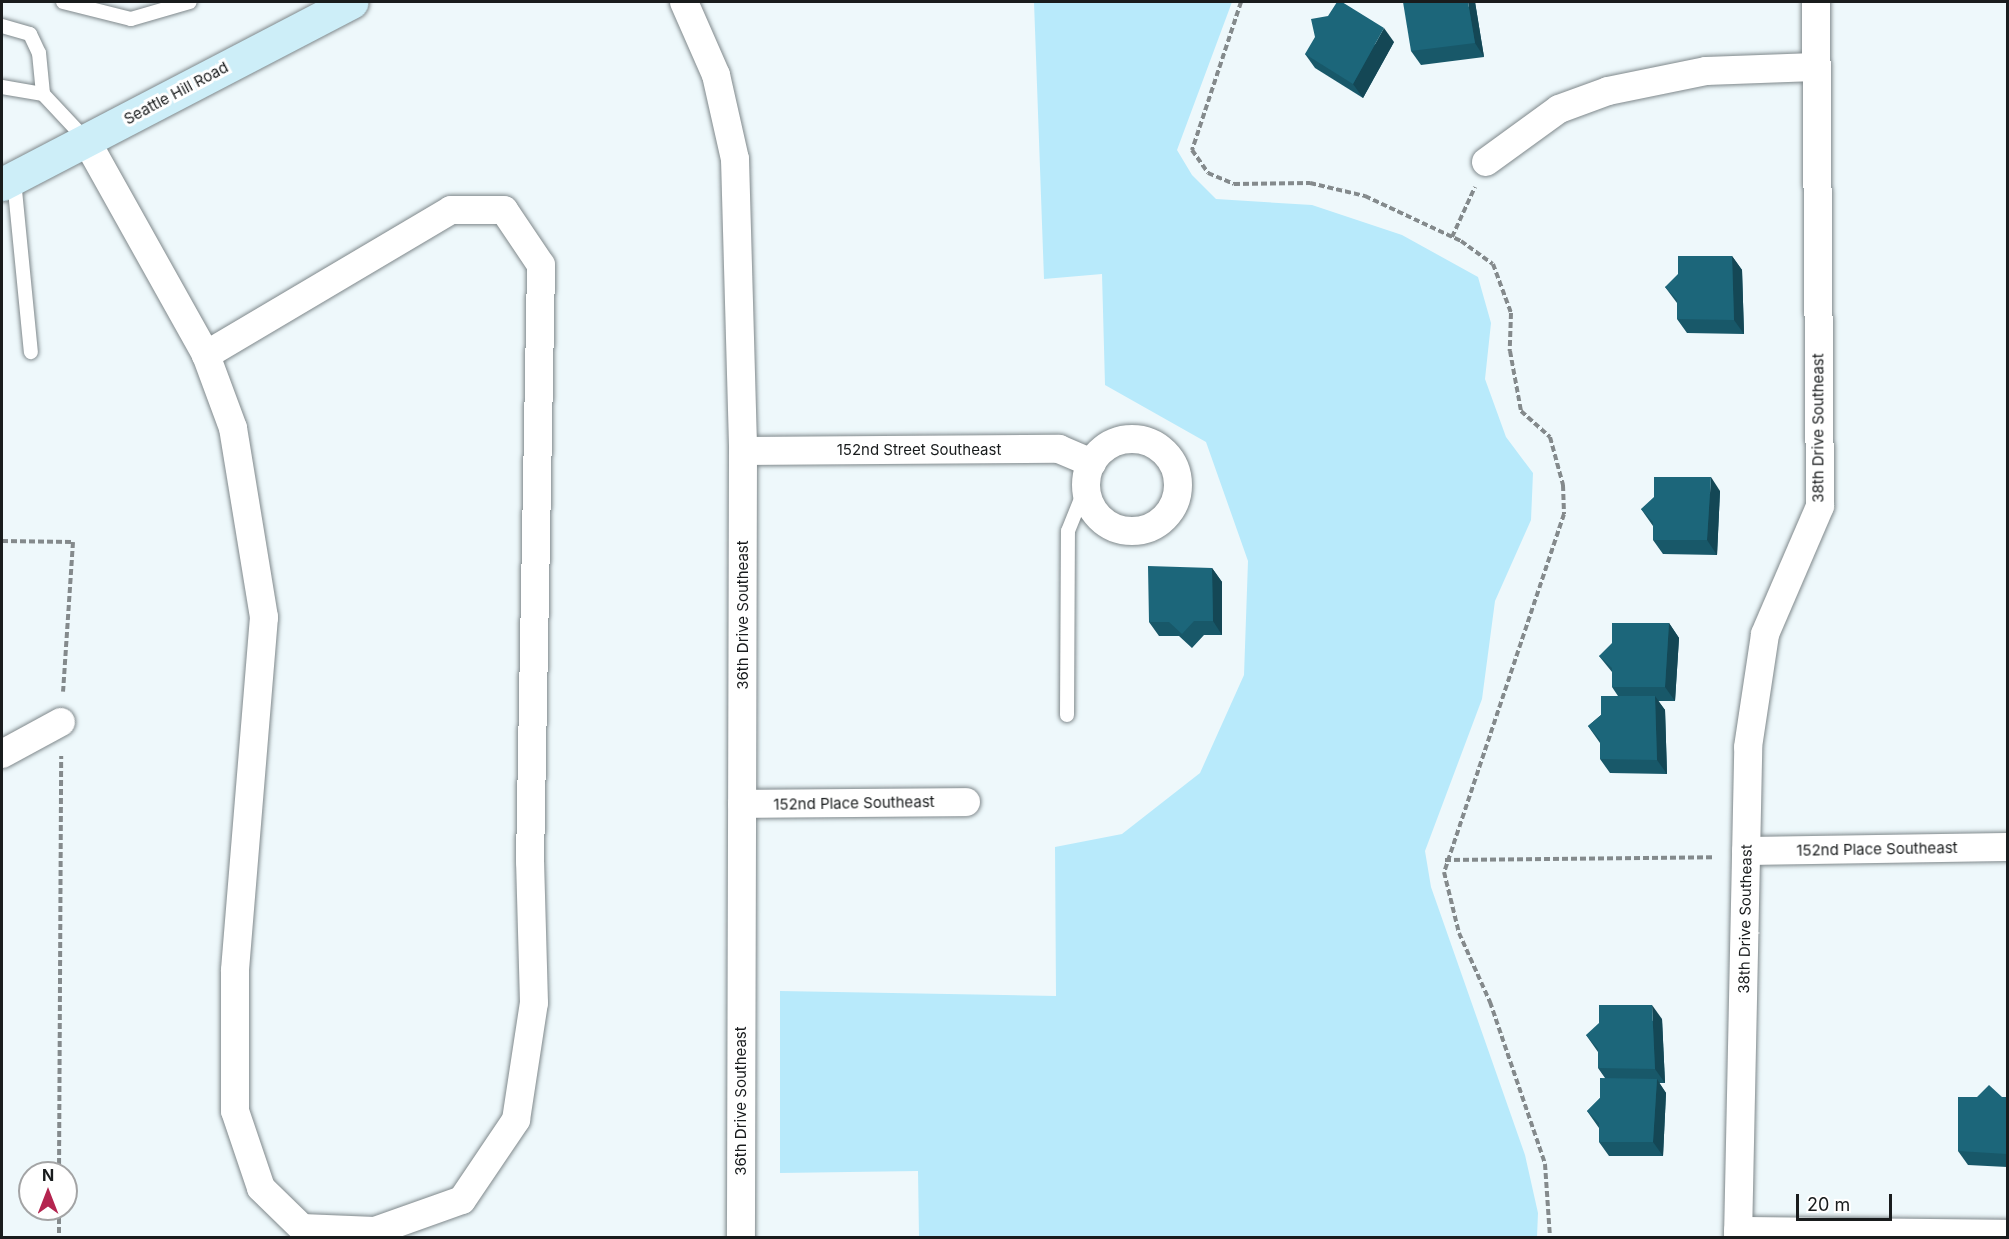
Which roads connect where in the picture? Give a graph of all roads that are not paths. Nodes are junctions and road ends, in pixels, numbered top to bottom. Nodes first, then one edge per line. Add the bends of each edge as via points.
1 (63, 2) edge
2 (190, 2) edge
3 (684, 2) edge
4 (1816, 2) edge
5 (339, 4) edge
6 (2, 26) edge
7 (1815, 67) junction
8 (2, 87) edge
9 (43, 94) junction
10 (86, 141) junction
11 (1486, 162) road end
12 (8, 181) edge
13 (31, 351) dead end
14 (206, 355) junction
15 (743, 451) junction
16 (1089, 474) joint
17 (1067, 715) dead end
18 (61, 722) road end
19 (2, 754) edge
20 (966, 802) dead end
21 (742, 804) junction
22 (2007, 848) edge
23 (1746, 854) junction
24 (1738, 1234) edge
25 (2007, 1234) edge
26 (741, 1238) edge

1 - 2 lane via 130,19
3 - 15 street, 36th Drive Southeast via 716,75 735,159
4 - 7 street, 38th Drive Southeast
5 - 10 main road, Seattle Hill Road
6 - 9 lane via 30,34 39,53
7 - 11 street via 1706,71 1608,91 1559,109
7 - 23 street, 38th Drive Southeast via 1820,506 1765,634 1748,747
8 - 9 lane
9 - 10 lane
10 - 12 main road, Seattle Hill Road
10 - 14 street
12 - 13 lane
14 - 14 street via 233,428 264,617 235,971 235,1111 261,1188 303,1228 375,1231 462,1200 516,1120 534,1003 530,862 541,265 504,210 451,210
15 - 16 street, 152nd Street Southeast via 1059,449
15 - 21 street, 36th Drive Southeast
16 - 17 lane via 1068,531
18 - 19 street
20 - 21 street, 152nd Place Southeast
21 - 26 street, 36th Drive Southeast
22 - 23 street, 152nd Place Southeast
23 - 24 street, 38th Drive Southeast
24 - 25 street

